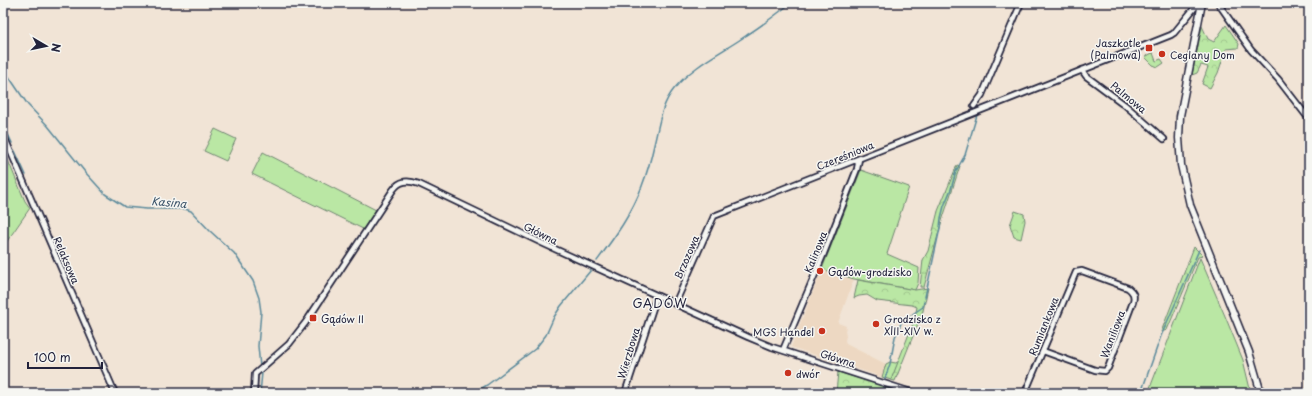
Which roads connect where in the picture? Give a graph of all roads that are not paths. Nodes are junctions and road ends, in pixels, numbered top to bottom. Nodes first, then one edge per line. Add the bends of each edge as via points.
1 (1021, 3) edge
2 (1218, 3) edge
3 (1202, 5) edge
4 (1082, 70) junction
5 (974, 106) dead end
6 (1309, 119) edge
7 (3, 134) edge
8 (1164, 139) dead end
9 (859, 159) junction
10 (714, 216) joint
11 (1082, 271) joint
12 (657, 296) junction
13 (675, 304) junction
14 (783, 350) junction
15 (1043, 351) junction
16 (115, 393) edge
17 (254, 393) edge
18 (626, 393) edge
19 (914, 393) edge
20 (1025, 393) edge
21 (1262, 393) edge

1 - 5 street via 982,96
2 - 6 street via 1256,56 1278,79
3 - 4 street, Czereśniowa via 1196,6 1171,35
3 - 21 main road via 1180,116 1181,165 1190,205 1249,352
4 - 8 street, Palmowa via 1086,76 1126,105
4 - 9 street, Czereśniowa
7 - 16 street, Relaksowa
9 - 10 street, Czereśniowa
9 - 14 street, Kalinowa via 824,253
10 - 13 street, Brzozowa
11 - 15 street, Rumiankowa via 1074,275
11 - 15 street, Waniliowa via 1134,292 1135,297 1108,368 1105,371 1098,371
12 - 13 street, Główna
12 - 17 street, Główna via 419,184 402,182 393,190 293,339 255,374
12 - 18 street, Wierzbowa
13 - 14 street, Główna
14 - 19 street, Główna
15 - 20 street, Rumiankowa

